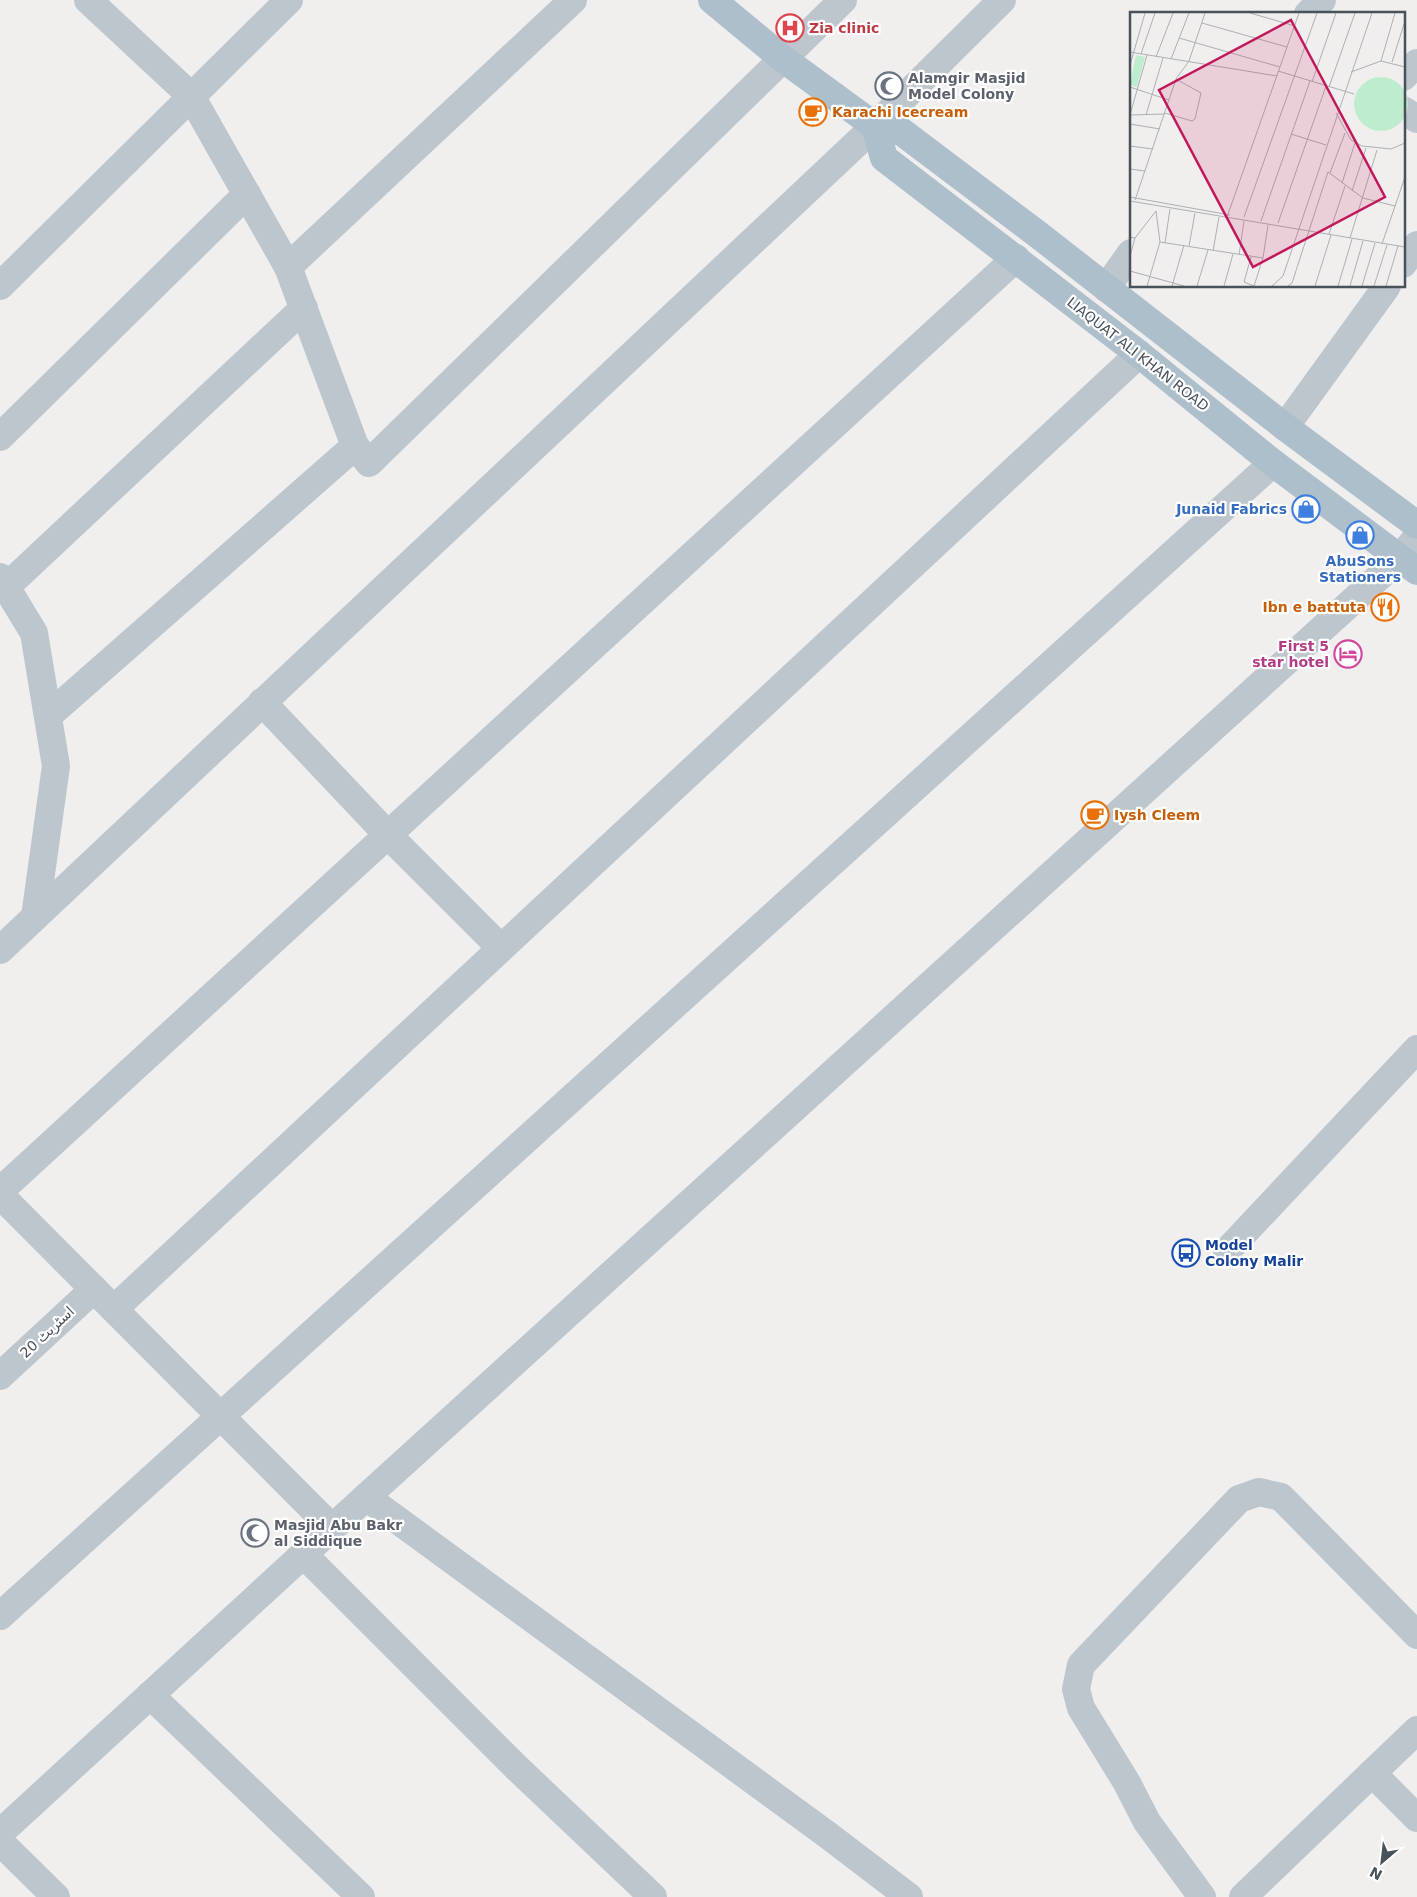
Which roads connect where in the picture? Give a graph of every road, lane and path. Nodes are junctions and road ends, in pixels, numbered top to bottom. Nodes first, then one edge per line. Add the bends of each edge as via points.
1 (88, 0) edge
2 (288, 0) edge
3 (573, 0) edge
4 (712, 0) edge
5 (842, 0) edge
6 (1002, 0) edge
7 (1322, 0) edge
8 (1310, 12) edge
9 (782, 58) junction
10 (1417, 63) edge
11 (1404, 76) edge
12 (191, 96) junction
13 (1404, 111) edge
14 (1417, 120) edge
15 (875, 126) junction
16 (247, 194) junction
17 (1417, 244) edge
18 (1130, 254) edge
19 (1016, 258) junction
20 (1404, 263) edge
21 (288, 267) junction
22 (0, 286) edge
23 (1106, 288) junction
24 (1386, 288) edge
25 (304, 308) junction
26 (1139, 354) junction
27 (1285, 427) junction
28 (0, 437) edge
29 (356, 446) junction
30 (1273, 462) junction
31 (1417, 525) edge
32 (1417, 537) edge
33 (1408, 565) edge
34 (3, 582) edge
35 (262, 702) junction
36 (48, 716) junction
37 (388, 835) junction
38 (34, 917) junction
39 (502, 948) junction
40 (0, 950) edge
41 (1417, 1049) edge
42 (0, 1190) edge
43 (0, 1195) edge
44 (1226, 1251) dead end
45 (94, 1289) junction
46 (114, 1309) junction
47 (0, 1376) edge
48 (221, 1416) junction
49 (366, 1497) junction
50 (332, 1528) junction
51 (304, 1554) junction
52 (0, 1616) edge
53 (1417, 1635) edge
54 (150, 1695) junction
55 (1417, 1730) edge
56 (1372, 1773) junction
57 (1417, 1818) edge
58 (0, 1833) edge
59 (0, 1842) edge
60 (56, 1897) edge
61 (361, 1897) edge
62 (653, 1897) edge
63 (909, 1897) edge
64 (1202, 1897) edge
65 (1243, 1897) edge

1 - 12 street
2 - 12 street
3 - 21 street
4 - 9 main road
5 - 9 street
6 - 15 street
7 - 8 street
9 - 15 main road
9 - 29 street via 369,464
10 - 11 street
12 - 16 street
12 - 22 street
13 - 14 street
15 - 19 main road, LIAQUAT ALI KHAN ROAD via 884,158
15 - 23 main road via 902,132
15 - 35 street
16 - 21 street
16 - 28 street
17 - 20 street
18 - 23 street
19 - 26 main road, LIAQUAT ALI KHAN ROAD
19 - 37 street
21 - 25 street
23 - 27 main road
24 - 27 street
25 - 29 street
25 - 34 street
26 - 30 main road, LIAQUAT ALI KHAN ROAD
26 - 39 street
27 - 31 main road
29 - 36 street
30 - 33 main road, LIAQUAT ALI KHAN ROAD
30 - 48 street
32 - 33 street
33 - 49 street
34 - 36 street via 34,633
35 - 37 street
35 - 38 street
36 - 38 street via 56,766
37 - 39 street
37 - 42 street
38 - 40 street
39 - 46 street
41 - 44 street
43 - 45 street
45 - 46 street
45 - 47 street, اسٹریٹ 20
46 - 48 street
48 - 50 street
48 - 52 street
49 - 50 street
49 - 63 street
50 - 51 street
51 - 54 street
51 - 62 street via 517,1768
53 - 64 street via 1281,1497 1259,1492 1239,1499 1081,1665 1076,1689 1081,1708 1147,1822
54 - 58 street
54 - 61 street
55 - 56 street
56 - 57 street
56 - 65 street
59 - 60 street

